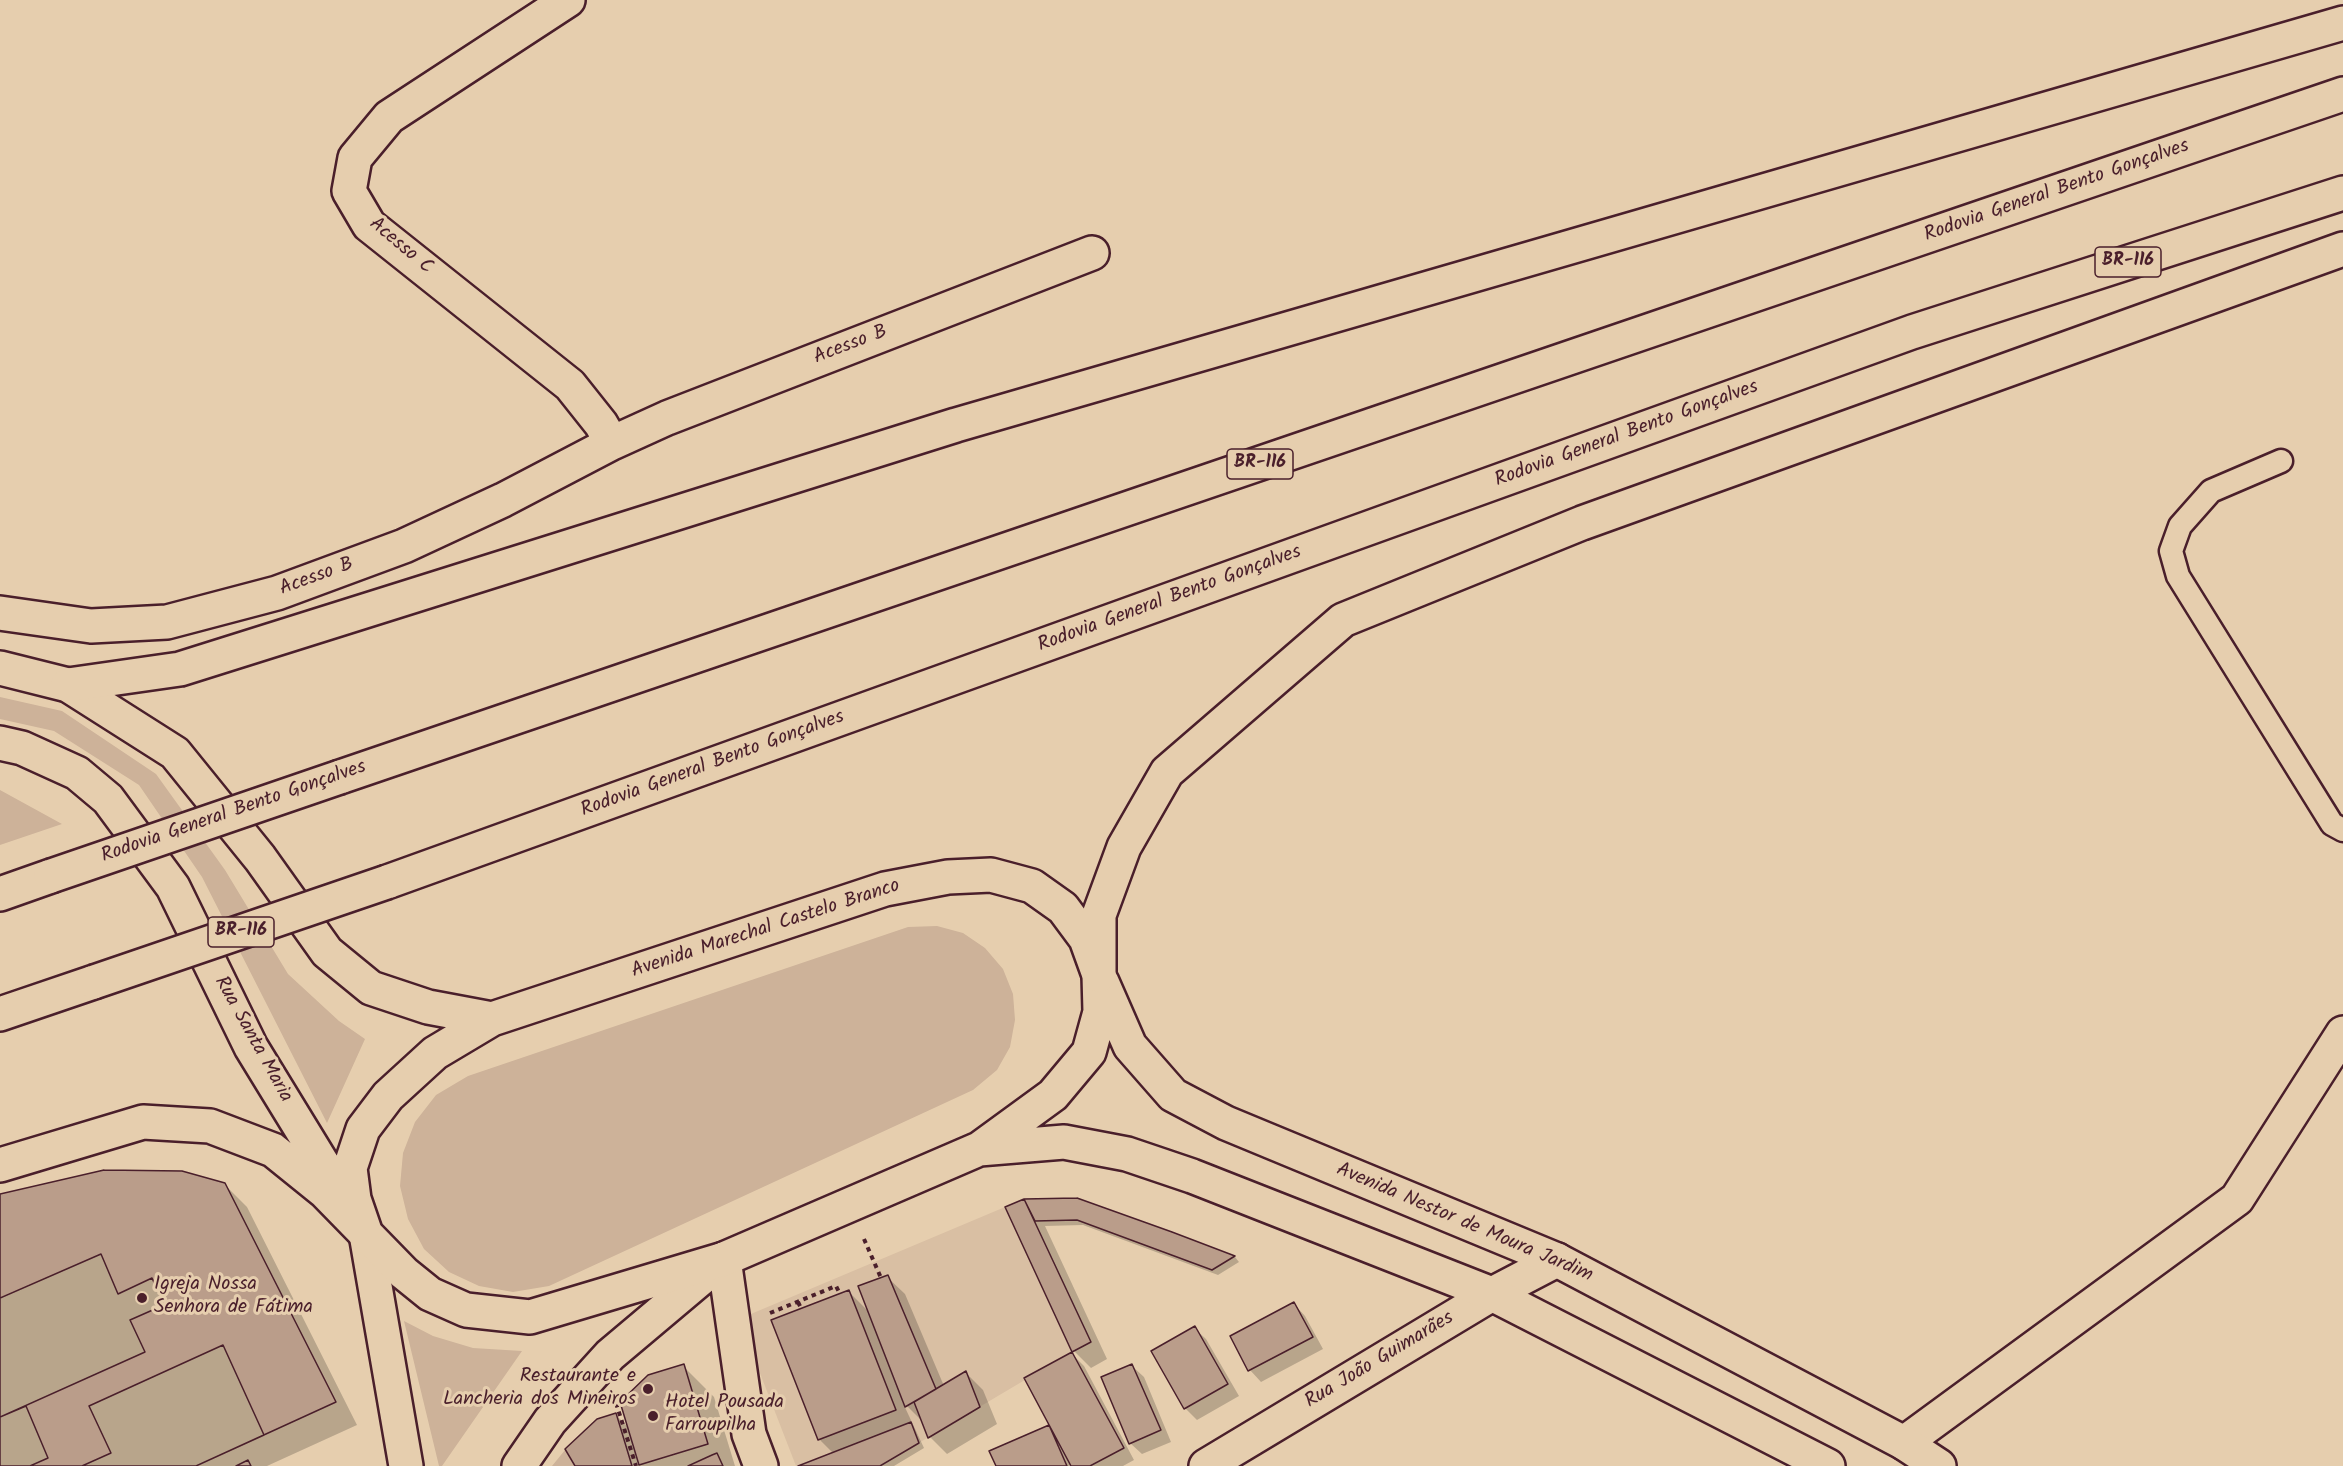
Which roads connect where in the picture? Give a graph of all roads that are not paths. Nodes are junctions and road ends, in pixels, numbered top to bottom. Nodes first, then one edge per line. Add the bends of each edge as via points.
1 (568, 0) edge
2 (2343, 23) edge
3 (2343, 94) edge
4 (2343, 193) edge
5 (2343, 249) edge
6 (1092, 253) dead end
7 (606, 434) junction
8 (2282, 461) dead end
9 (0, 613) edge
10 (0, 668) edge
11 (68, 685) junction
12 (0, 743) edge
13 (2343, 831) edge
14 (0, 894) edge
15 (1099, 975) junction
16 (0, 1014) edge
17 (492, 1019) junction
18 (2343, 1033) edge
19 (979, 1149) junction
20 (0, 1165) edge
21 (366, 1234) junction
22 (724, 1259) junction
23 (1557, 1260) junction
24 (1492, 1294) junction
25 (1904, 1443) junction
26 (406, 1466) edge
27 (519, 1466) edge
28 (761, 1466) edge
29 (1206, 1466) edge
30 (1828, 1466) edge
31 (1939, 1466) edge

1 - 7 main road, Acesso C via 389,117 356,158 349,191 369,225 570,385
2 - 11 main road via 956,424 180,669
3 - 14 main road, Rodovia General Bento Gonçalves / BR-116, bridge
4 - 16 main road, Rodovia General Bento Gonçalves / BR-116, bridge via 1912,332 387,882
5 - 15 main road via 1582,523 1342,620 1167,772 1124,847 1099,915
6 - 7 main road, Acesso B via 667,418
7 - 9 main road, Acesso B via 503,500 404,546 277,593 167,622 91,626
8 - 13 lane via 2211,491 2180,526 2171,551 2178,576 2332,824
10 - 11 main road
11 - 17 main road via 175,753 260,858 327,952 371,988 428,1007
12 - 21 main road, Rua Santa Maria via 22,748 77,773 108,799 172,887 251,1047
15 - 17 main road, Avenida Marechal Castelo Branco via 1086,939 1063,908 1032,886 991,875 948,877 885,889
15 - 19 main road, Avenida Marechal Castelo Branco via 1100,1012 1089,1052 1053,1095
15 - 23 main road, Avenida Nestor de Moura Jardim via 1130,1046 1173,1095 1226,1123
17 - 21 main road, Avenida Marechal Castelo Branco via 435,1053 388,1096 363,1129 350,1168 354,1199
18 - 25 main road via 2237,1199
19 - 22 main road, Avenida Marechal Castelo Branco
19 - 24 main road via 1064,1142 1127,1154
20 - 21 main road via 143,1122 210,1126 273,1150 325,1192
21 - 22 main road, Avenida Marechal Castelo Branco via 430,1294 466,1310 530,1317
21 - 26 main road, Avenida Marechal Castelo Branco
22 - 27 main road, Avenida Marechal Castelo Branco via 610,1355 550,1421
22 - 28 main road via 748,1434
23 - 24 main road, Rua João Guimarães
23 - 25 main road, Avenida Nestor de Moura Jardim
24 - 29 main road, Rua João Guimarães
24 - 30 main road
25 - 31 main road, Avenida Nestor de Moura Jardim

